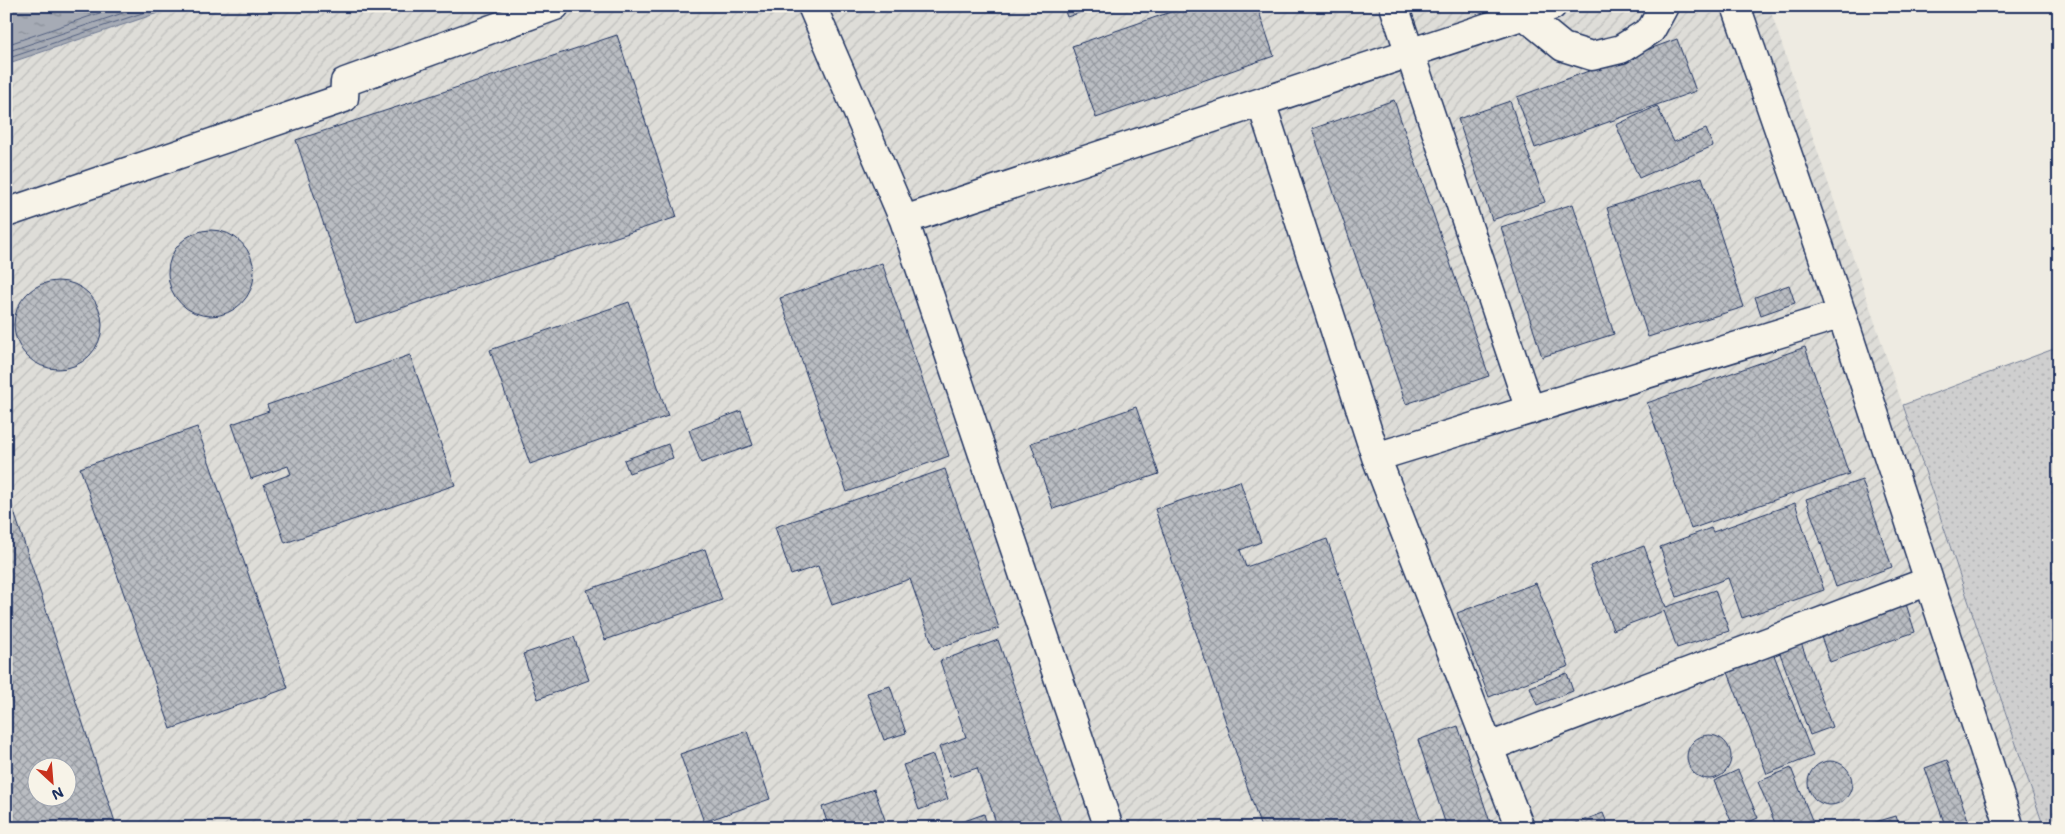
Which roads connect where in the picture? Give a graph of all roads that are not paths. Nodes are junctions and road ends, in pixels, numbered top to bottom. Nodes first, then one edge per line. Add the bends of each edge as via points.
1 (555, 6) edge
2 (812, 6) edge
3 (1394, 6) edge
4 (1552, 6) edge
5 (1664, 6) edge
6 (1736, 6) edge
7 (1524, 16) junction
8 (1412, 52) junction
9 (1261, 102) junction
10 (6, 213) edge
11 (904, 220) junction
12 (1842, 314) junction
13 (1530, 410) junction
14 (1376, 457) junction
15 (1929, 581) junction
16 (1489, 747) junction
17 (1109, 828) edge
18 (1520, 828) edge
19 (2010, 828) edge

1 - 10 lane via 345,82 344,98
2 - 11 lane
3 - 8 lane
4 - 7 lane
5 - 7 lane via 1651,30 1621,49 1592,56 1563,48
6 - 12 lane
7 - 8 lane
8 - 9 lane
8 - 13 lane
9 - 11 lane
9 - 14 lane
11 - 17 lane
12 - 13 lane
12 - 15 lane
13 - 14 lane
14 - 16 lane
15 - 16 lane
15 - 19 lane
16 - 18 lane

